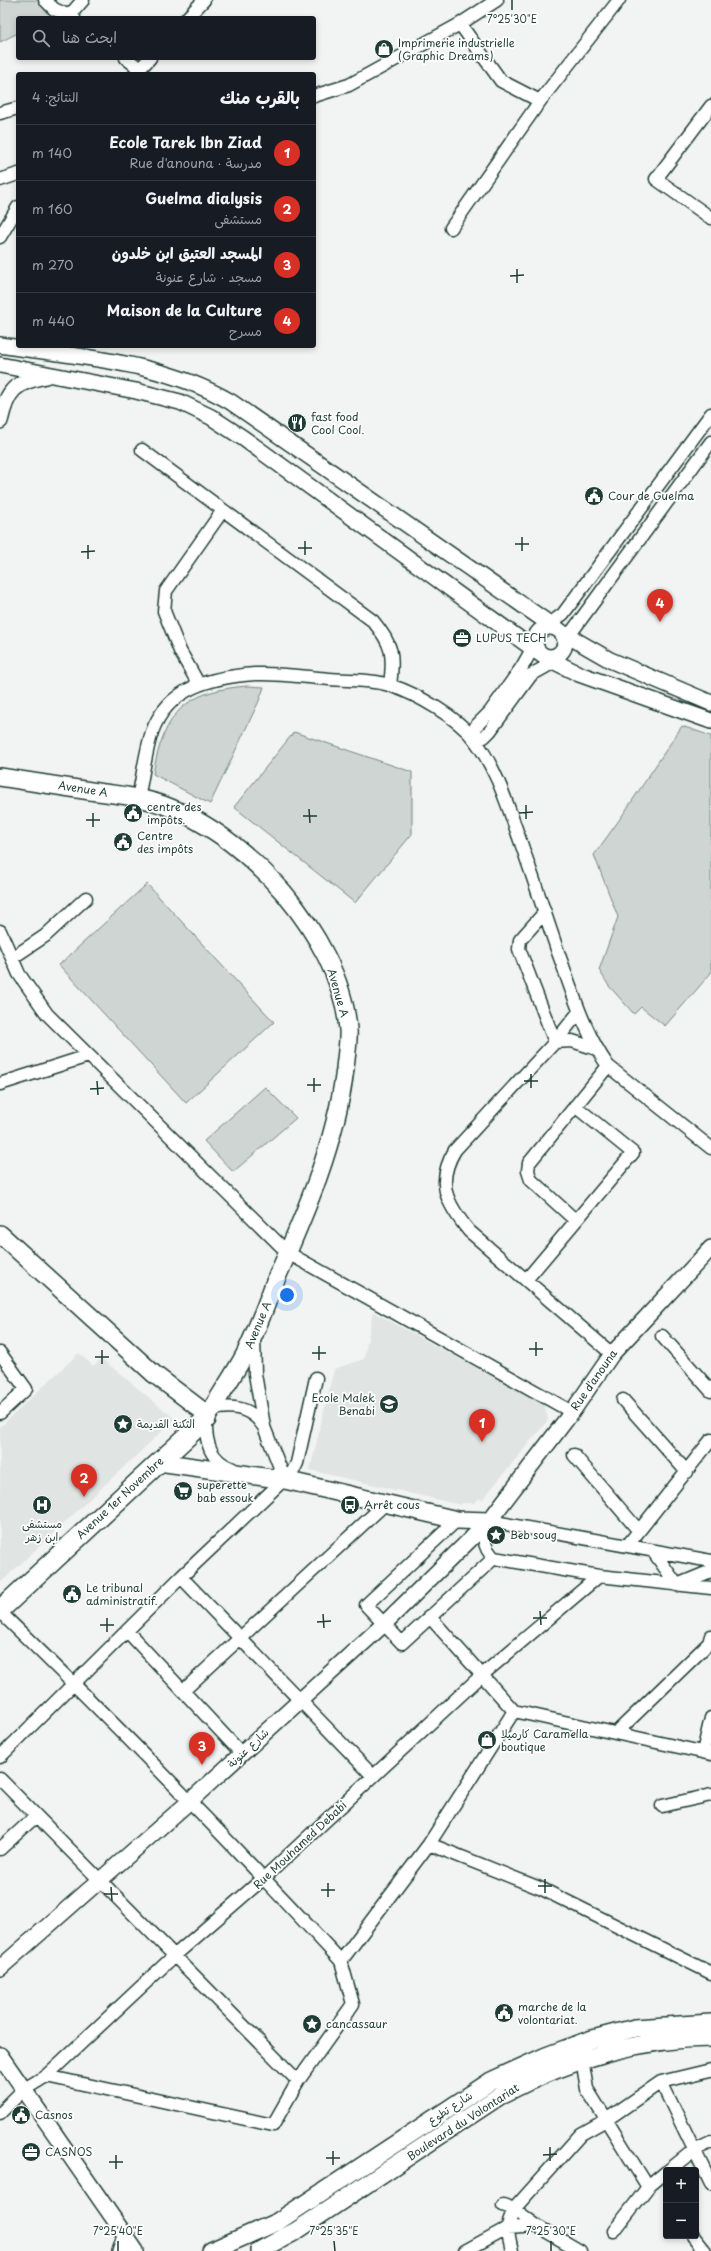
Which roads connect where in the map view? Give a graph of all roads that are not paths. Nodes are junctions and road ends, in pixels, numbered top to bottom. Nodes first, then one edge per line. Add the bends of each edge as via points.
1 (45, 0) edge
2 (83, 0) edge
3 (204, 0) edge
4 (497, 0) edge
5 (619, 0) edge
6 (72, 16) edge
7 (189, 16) edge
8 (460, 24) junction
9 (128, 60) edge
10 (148, 60) edge
11 (137, 71) edge
12 (316, 95) edge
13 (540, 101) junction
14 (711, 106) edge
15 (16, 109) edge
16 (0, 113) edge
17 (16, 175) edge
18 (0, 180) edge
19 (16, 210) edge
20 (711, 218) edge
21 (452, 228) dead end
22 (0, 237) edge
23 (0, 345) edge
24 (16, 348) edge
25 (19, 348) edge
26 (0, 365) edge
27 (55, 375) junction
28 (711, 414) edge
29 (0, 421) edge
30 (711, 442) edge
31 (142, 450) dead end
32 (223, 510) junction
33 (551, 642) junction
34 (198, 683) junction
35 (390, 685) junction
36 (711, 703) edge
37 (454, 721) junction
38 (711, 721) edge
39 (481, 722) junction
40 (490, 731) junction
41 (473, 738) junction
42 (491, 767) junction
43 (0, 777) edge
44 (138, 798) junction
45 (86, 898) dead end
46 (545, 912) junction
47 (0, 931) edge
48 (12, 958) junction
49 (579, 1012) junction
50 (555, 1042) junction
51 (596, 1049) junction
52 (88, 1056) junction
53 (608, 1066) junction
54 (0, 1084) edge
55 (575, 1106) junction
56 (711, 1148) edge
57 (574, 1220) junction
58 (0, 1234) edge
59 (711, 1248) edge
60 (288, 1253) junction
61 (526, 1280) junction
62 (254, 1332) junction
63 (662, 1336) dead end
64 (0, 1353) edge
65 (612, 1354) junction
66 (316, 1378) dead end
67 (711, 1391) edge
68 (623, 1400) dead end
69 (572, 1412) junction
70 (0, 1413) edge
71 (208, 1415) junction
72 (264, 1427) junction
73 (711, 1440) edge
74 (574, 1455) dead end
75 (160, 1462) junction
76 (240, 1472) junction
77 (687, 1472) junction
78 (284, 1480) junction
79 (386, 1503) junction
80 (458, 1520) junction
81 (489, 1521) junction
82 (639, 1531) junction
83 (627, 1546) junction
84 (653, 1551) junction
85 (494, 1558) junction
86 (711, 1561) edge
87 (711, 1571) edge
88 (598, 1576) junction
89 (181, 1577) junction
90 (677, 1585) junction
91 (711, 1588) edge
92 (0, 1611) edge
93 (429, 1616) junction
94 (384, 1624) junction
95 (127, 1631) junction
96 (711, 1636) edge
97 (240, 1638) junction
98 (482, 1675) junction
99 (75, 1684) junction
100 (183, 1691) junction
101 (300, 1700) junction
102 (514, 1711) junction
103 (711, 1718) edge
104 (616, 1733) junction
105 (707, 1753) edge
106 (242, 1754) junction
107 (0, 1758) edge
108 (373, 1776) junction
109 (0, 1779) edge
110 (711, 1795) edge
111 (190, 1801) junction
112 (662, 1806) dead end
113 (36, 1816) junction
114 (429, 1844) junction
115 (0, 1849) edge
116 (264, 1878) junction
117 (100, 1881) junction
118 (174, 1956) junction
119 (341, 1961) junction
120 (0, 1968) edge
121 (711, 1973) edge
122 (711, 2023) edge
123 (711, 2038) edge
124 (0, 2055) edge
125 (582, 2060) junction
126 (711, 2070) edge
127 (46, 2076) junction
128 (298, 2081) junction
129 (661, 2082) junction
130 (23, 2090) junction
131 (0, 2113) edge
132 (606, 2120) junction
133 (711, 2142) edge
134 (694, 2150) junction
135 (673, 2167) edge
136 (663, 2174) edge
137 (711, 2184) edge
138 (648, 2187) junction
139 (509, 2207) junction
140 (537, 2226) junction
141 (507, 2228) junction
142 (614, 2231) dead end
143 (695, 2239) edge
144 (123, 2244) edge
145 (565, 2247) edge
146 (136, 2251) edge
147 (210, 2251) edge
148 (260, 2251) edge
149 (465, 2251) edge
150 (512, 2251) edge
151 (580, 2251) edge
152 (705, 2251) edge

1 - 6 street via 54,10
2 - 6 street
3 - 7 street
4 - 8 street
5 - 13 street
8 - 12 street via 349,85
8 - 13 street via 501,81
9 - 11 street
10 - 11 street
13 - 21 street
14 - 20 street via 656,179
15 - 16 street
17 - 18 street
19 - 22 street
23 - 24 street
25 - 33 street via 151,369 209,389 231,402
26 - 27 street
27 - 29 street via 30,380 10,391
27 - 33 street via 162,397 195,408
28 - 33 street via 563,614
30 - 33 street
31 - 32 street
32 - 34 street via 166,591 164,611 180,651
32 - 35 street via 373,621 391,647 393,660
33 - 36 street via 586,648 640,674
33 - 38 street via 586,676
33 - 39 street
33 - 40 street via 531,675
34 - 35 street via 259,674
34 - 44 street via 181,694 162,712 152,732
35 - 37 street via 423,700
37 - 39 street
37 - 41 street
39 - 41 street via 476,726
40 - 41 street via 484,737
40 - 42 street via 488,743
41 - 42 street
42 - 46 street
43 - 44 main road, Avenue A
44 - 60 main road, Avenue A via 170,807 210,827 243,852 270,877 294,906 313,933 332,968 348,1029 346,1055 336,1117 324,1158
45 - 48 street via 45,936
46 - 49 street
46 - 50 street via 520,940 519,949
47 - 48 street
48 - 52 street via 29,992
49 - 50 street
49 - 51 street
50 - 51 street via 572,1041
50 - 61 street via 455,1150 444,1172 446,1194 460,1220
51 - 53 street
52 - 54 street
52 - 60 street
53 - 55 street
53 - 56 street
55 - 57 street via 529,1163 528,1171 536,1187
55 - 57 street via 632,1153
57 - 61 street
58 - 71 main road via 154,1374
59 - 65 street, Rue d'anouna
60 - 62 main road, Avenue A
60 - 69 street
61 - 65 street
62 - 71 main road, Avenue A via 228,1386
62 - 72 street via 255,1374
63 - 67 street
64 - 70 street via 26,1389
65 - 69 street, Rue d'anouna
66 - 78 street via 297,1463
68 - 77 street
69 - 81 street, Rue d'anouna
71 - 72 street via 229,1406 239,1408 254,1414
71 - 75 main road, Avenue 1er Novembre
71 - 76 street via 209,1451 216,1461
72 - 78 street
73 - 77 street
74 - 82 street
75 - 76 main road
75 - 92 main road, Avenue 1er Novembre
76 - 78 main road
77 - 82 street
78 - 79 main road
78 - 89 street
79 - 80 main road
79 - 97 street
80 - 81 main road
80 - 94 street via 366,1605
81 - 83 street
81 - 85 street via 484,1533 484,1543 487,1552
81 - 94 street, شارع عنونة
82 - 83 street
83 - 84 street
84 - 86 street
84 - 90 street
85 - 88 street
85 - 93 street
87 - 90 street
88 - 90 street
88 - 98 street, Rue Mouhamed Debabi
89 - 95 street
89 - 97 street
90 - 91 street
92 - 99 street
93 - 94 street via 402,1643
93 - 98 street
94 - 101 street, شارع عنونة
95 - 99 street
95 - 100 street
96 - 104 street via 709,1643
97 - 100 street
97 - 101 street
98 - 102 street
98 - 108 street, Rue Mouhamed Debabi
99 - 107 street
99 - 111 street
100 - 106 street
101 - 106 street, شارع عنونة
101 - 108 street
102 - 104 street
102 - 114 street
103 - 105 street
104 - 105 street
106 - 111 street, شارع عنونة
108 - 116 street, Rue Mouhamed Debabi
109 - 113 street
110 - 112 street
111 - 116 street
111 - 117 street, شارع عنونة
113 - 115 street
113 - 117 street
114 - 119 street
114 - 121 street via 542,1889
116 - 118 street, Rue Mouhamed Debabi
116 - 119 street
117 - 118 street
117 - 120 street, شارع عنونة
118 - 127 street, Rue Mouhamed Debabi
118 - 128 street
119 - 128 street via 353,2004
122 - 147 main road, شارع تطوع via 635,2028 589,2040 491,2081 277,2222
123 - 125 main road, Boulevard du Volontariat via 652,2043
124 - 130 street
125 - 132 street via 587,2089
125 - 148 main road, Boulevard du Volontariat via 532,2078 501,2095 303,2227
126 - 129 street
127 - 128 street via 273,2125
127 - 130 street, Rue Mouhamed Debabi
129 - 132 street
129 - 134 street
130 - 131 street, Rue Mouhamed Debabi
130 - 144 street
132 - 138 street
132 - 139 street via 581,2134
133 - 134 street
134 - 135 street
134 - 137 street
136 - 138 street
138 - 142 street
139 - 140 street
139 - 141 street
140 - 141 street
140 - 145 street
141 - 149 street
141 - 150 street
143 - 152 street
144 - 146 street
145 - 151 street

